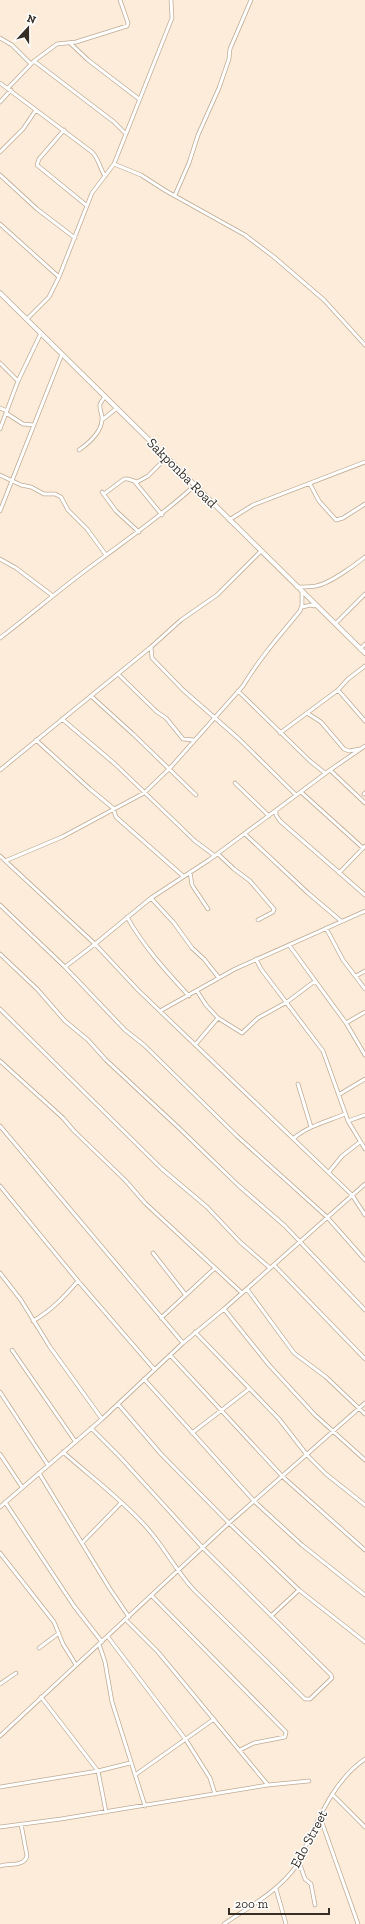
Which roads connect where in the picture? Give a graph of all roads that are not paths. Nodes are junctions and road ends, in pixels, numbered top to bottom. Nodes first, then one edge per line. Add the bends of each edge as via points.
1 (120, 0) edge
2 (171, 0) edge
3 (251, 0) edge
4 (0, 38) edge
5 (70, 43) junction
6 (32, 62) junction
7 (0, 83) edge
8 (9, 89) junction
9 (139, 99) junction
10 (0, 102) edge
11 (36, 110) junction
12 (64, 130) junction
13 (126, 134) junction
14 (0, 152) edge
15 (114, 164) junction
16 (0, 175) edge
17 (105, 176) junction
18 (174, 195) junction
19 (86, 205) junction
20 (0, 224) edge
21 (75, 238) junction
22 (59, 277) junction
23 (0, 293) edge
24 (27, 319) junction
25 (41, 333) junction
26 (365, 345) edge
27 (62, 354) junction
28 (0, 363) edge
29 (18, 381) junction
30 (105, 396) junction
31 (0, 408) edge
32 (116, 408) junction
33 (6, 412) junction
34 (102, 420) junction
35 (34, 425) junction
36 (0, 429) edge
37 (79, 450) dead end
38 (166, 458) junction
39 (365, 462) edge
40 (0, 475) edge
41 (13, 481) junction
42 (135, 482) junction
43 (310, 484) junction
44 (194, 486) junction
45 (365, 504) edge
46 (0, 511) edge
47 (162, 515) junction
48 (229, 520) junction
49 (139, 532) junction
50 (261, 551) junction
51 (106, 555) junction
52 (365, 557) edge
53 (0, 559) edge
54 (297, 587) junction
55 (302, 592) junction
56 (365, 594) edge
57 (54, 596) junction
58 (314, 606) dead end
59 (302, 608) junction
60 (335, 624) junction
61 (0, 638) edge
62 (365, 644) edge
63 (151, 647) junction
64 (360, 648) junction
65 (365, 653) edge
66 (365, 666) edge
67 (118, 674) junction
68 (338, 690) junction
69 (238, 691) junction
70 (91, 696) junction
71 (307, 713) junction
72 (214, 717) junction
73 (62, 719) junction
74 (365, 721) edge
75 (280, 733) junction
76 (36, 740) junction
77 (194, 740) junction
78 (365, 746) edge
79 (360, 749) junction
80 (170, 768) junction
81 (0, 770) edge
82 (330, 770) junction
83 (325, 774) junction
84 (235, 783) dead end
85 (301, 792) junction
86 (144, 793) junction
87 (196, 795) dead end
88 (296, 796) junction
89 (365, 802) edge
90 (113, 808) junction
91 (276, 811) junction
92 (269, 816) junction
93 (245, 834) junction
94 (364, 847) edge
95 (217, 855) junction
96 (0, 856) edge
97 (4, 860) junction
98 (190, 872) junction
99 (339, 873) junction
100 (183, 876) junction
101 (365, 895) edge
102 (150, 898) junction
103 (0, 905) edge
104 (208, 909) dead end
105 (365, 911) edge
106 (126, 917) junction
107 (258, 920) dead end
108 (341, 921) junction
109 (326, 928) junction
110 (95, 944) junction
111 (289, 945) junction
112 (0, 954) edge
113 (256, 959) junction
114 (65, 967) junction
115 (365, 971) edge
116 (356, 976) junction
117 (219, 978) junction
118 (315, 981) junction
119 (365, 989) edge
120 (197, 991) junction
121 (189, 996) junction
122 (287, 1002) junction
123 (0, 1009) edge
124 (160, 1011) junction
125 (365, 1012) edge
126 (218, 1018) junction
127 (346, 1023) junction
128 (195, 1045) junction
129 (365, 1055) edge
130 (0, 1061) edge
131 (365, 1079) edge
132 (298, 1084) dead end
133 (340, 1094) junction
134 (345, 1114) junction
135 (365, 1115) edge
136 (348, 1121) junction
137 (0, 1126) edge
138 (312, 1127) junction
139 (294, 1138) junction
140 (360, 1142) junction
141 (365, 1149) edge
142 (329, 1172) junction
143 (365, 1184) edge
144 (0, 1186) edge
145 (352, 1195) junction
146 (365, 1215) edge
147 (327, 1218) junction
148 (299, 1242) junction
149 (153, 1252) dead end
150 (365, 1260) edge
151 (274, 1265) junction
152 (215, 1268) junction
153 (270, 1268) junction
154 (0, 1273) edge
155 (78, 1281) junction
156 (247, 1289) junction
157 (242, 1293) junction
158 (185, 1294) junction
159 (224, 1310) junction
160 (365, 1310) edge
161 (161, 1318) junction
162 (33, 1321) junction
163 (195, 1332) junction
164 (183, 1343) junction
165 (12, 1350) dead end
166 (170, 1355) junction
167 (365, 1359) edge
168 (154, 1369) junction
169 (144, 1379) junction
170 (249, 1389) junction
171 (0, 1392) edge
172 (365, 1403) edge
173 (118, 1404) junction
174 (359, 1409) junction
175 (220, 1410) junction
176 (365, 1414) edge
177 (102, 1419) junction
178 (91, 1428) junction
179 (334, 1431) junction
180 (192, 1433) junction
181 (75, 1441) junction
182 (63, 1452) junction
183 (0, 1454) edge
184 (307, 1455) junction
185 (365, 1460) edge
186 (48, 1465) junction
187 (38, 1473) junction
188 (283, 1477) junction
189 (22, 1487) junction
190 (5, 1502) junction
191 (255, 1502) junction
192 (121, 1503) junction
193 (365, 1505) edge
194 (0, 1507) edge
195 (229, 1523) junction
196 (82, 1542) junction
197 (203, 1548) junction
198 (365, 1550) edge
199 (0, 1553) edge
200 (178, 1572) junction
201 (300, 1590) junction
202 (365, 1595) edge
203 (152, 1596) junction
204 (271, 1616) junction
205 (128, 1618) junction
206 (59, 1633) junction
207 (108, 1637) junction
208 (365, 1642) edge
209 (101, 1643) junction
210 (39, 1648) dead end
211 (76, 1665) junction
212 (16, 1673) dead end
213 (0, 1684) edge
214 (42, 1697) junction
215 (214, 1719) junction
216 (0, 1736) edge
217 (186, 1740) junction
218 (240, 1750) junction
219 (365, 1759) edge
220 (130, 1763) junction
221 (98, 1771) junction
222 (135, 1776) junction
223 (309, 1781) dead end
224 (268, 1785) junction
225 (0, 1787) edge
226 (215, 1794) junction
227 (332, 1794) junction
228 (145, 1806) junction
229 (106, 1812) junction
230 (320, 1817) junction
231 (21, 1824) junction
232 (0, 1827) edge
233 (365, 1827) edge
234 (299, 1862) junction
235 (0, 1866) edge
236 (276, 1889) junction
237 (314, 1906) dead end
238 (224, 1924) edge
239 (286, 1924) edge
240 (358, 1924) edge

1 - 5 street via 127,26
2 - 9 street via 172,18
3 - 18 street via 230,49 229,60 189,163
4 - 6 street
5 - 6 street via 57,44
5 - 9 street
6 - 8 street
6 - 13 street via 114,122
7 - 8 street
8 - 10 street
8 - 11 street
9 - 13 street
11 - 12 street
11 - 14 street via 23,129
12 - 17 street via 97,157
12 - 19 street via 39,159 37,165
13 - 15 street
15 - 17 street
15 - 18 street via 141,174
16 - 21 street via 37,209
17 - 19 street
18 - 26 street via 245,235 274,257 324,300
19 - 21 street
20 - 22 street
21 - 22 street
22 - 24 street via 46,301
23 - 24 main road, Sakponba Road
24 - 25 main road, Sakponba Road
25 - 27 main road, Sakponba Road
25 - 29 street
27 - 30 main road, Sakponba Road
27 - 35 street
28 - 29 street
29 - 33 street
30 - 32 main road, Sakponba Road
30 - 34 street via 100,404
31 - 33 street
32 - 34 street
32 - 38 main road, Sakponba Road
33 - 35 street via 19,422
33 - 36 street
34 - 37 street via 90,442
35 - 41 street
38 - 42 street via 148,476
38 - 44 main road, Sakponba Road
39 - 43 street
40 - 41 street
41 - 46 street
41 - 51 street via 44,494 61,497 68,510 87,529
42 - 47 street
42 - 49 street via 124,479 103,493 116,511
43 - 45 street via 319,501 336,520
43 - 48 street via 253,505
44 - 47 street
44 - 48 main road, Sakponba Road
47 - 49 street
48 - 50 main road, Sakponba Road
49 - 51 street
50 - 54 main road, Sakponba Road
50 - 63 street via 217,595 181,620
51 - 57 street
52 - 54 street via 323,584
53 - 57 street
54 - 55 main road, Sakponba Road
55 - 59 street
55 - 60 main road, Sakponba Road
56 - 60 street
57 - 61 street
58 - 59 street
59 - 69 street
60 - 64 main road, Sakponba Road
62 - 64 street
63 - 67 street
63 - 72 street via 152,658
64 - 65 main road, Sakponba Road
66 - 68 street via 348,678
67 - 70 street
67 - 77 street via 166,718 183,739
68 - 71 street
68 - 74 street
69 - 72 street
69 - 75 street
70 - 73 street
70 - 80 street
71 - 75 street
71 - 79 street via 321,722 344,748 349,751
72 - 77 street
72 - 88 street
73 - 76 street
73 - 86 street via 115,764
75 - 83 street
76 - 81 street
76 - 90 street
77 - 80 street
78 - 79 street
79 - 82 street
80 - 86 street
80 - 87 street
82 - 83 street
82 - 89 street
83 - 85 street
84 - 92 street
85 - 88 street
85 - 94 street
86 - 90 street
86 - 95 street via 195,841
88 - 91 street
90 - 97 street via 62,837
90 - 100 street via 116,816
91 - 92 street
91 - 99 street via 280,821
92 - 93 street
93 - 95 street
93 - 108 street
94 - 99 street
95 - 98 street
95 - 107 street via 250,880 274,909
96 - 97 street
97 - 110 street
98 - 100 street
98 - 104 street via 192,885
99 - 101 street
100 - 102 street
102 - 106 street
102 - 117 street
103 - 114 street
105 - 108 street
106 - 110 street
106 - 121 street via 153,957
108 - 109 street
109 - 111 street
109 - 116 street via 343,960
110 - 114 street
110 - 124 street
111 - 113 street
111 - 118 street
112 - 148 street via 37,989 65,1021 239,1186 285,1226
113 - 117 street
113 - 122 street
114 - 147 street via 125,1030
115 - 116 street
116 - 119 street
117 - 120 street
118 - 122 street
118 - 127 street
120 - 121 street
120 - 126 street
121 - 124 street
122 - 126 street via 258,1018 242,1033
122 - 133 street via 323,1051
123 - 153 street via 162,1169 207,1207 240,1242
124 - 128 street
125 - 127 street
126 - 128 street
127 - 129 street
128 - 139 street
130 - 152 street via 63,1118 145,1203
131 - 133 street
132 - 138 street
133 - 134 street
134 - 136 street
134 - 138 street
135 - 136 street
136 - 140 street
137 - 161 street
138 - 139 street
139 - 142 street
140 - 141 street
140 - 142 street via 342,1156
142 - 145 street
143 - 145 street
144 - 155 street
145 - 146 street
145 - 147 street
147 - 148 street
147 - 150 street
148 - 151 street
148 - 160 street
149 - 158 street
151 - 153 street
151 - 167 street
152 - 157 street
152 - 158 street
153 - 156 street
154 - 162 street
155 - 162 street via 53,1308
155 - 168 street
156 - 157 street
156 - 174 street via 294,1353 326,1377
157 - 159 street
158 - 161 street
159 - 163 street
159 - 179 street via 269,1365 315,1415
161 - 164 street
162 - 177 street
163 - 164 street
163 - 170 street
164 - 166 street
165 - 181 street
166 - 168 street
166 - 175 street
168 - 169 street
169 - 173 street
169 - 180 street
170 - 175 street
170 - 184 street via 279,1419
171 - 186 street
172 - 174 street
173 - 177 street
173 - 195 street
174 - 176 street
174 - 179 street
175 - 180 street
175 - 188 street
177 - 178 street
178 - 181 street
178 - 197 street
179 - 184 street
179 - 185 street
180 - 191 street
181 - 182 street
182 - 186 street
182 - 192 street
183 - 189 street
184 - 188 street
184 - 193 street via 330,1478
186 - 187 street
187 - 189 street
187 - 196 street
188 - 191 street
188 - 198 street
189 - 190 street
190 - 194 street
190 - 209 street
191 - 195 street
191 - 202 street via 302,1545
192 - 196 street
192 - 200 street via 148,1528
195 - 197 street
195 - 201 street
196 - 205 street
197 - 200 street
197 - 204 street
199 - 206 street via 54,1622
200 - 203 street
200 - 204 street via 256,1652 305,1699 310,1699 332,1678 331,1675
201 - 204 street
201 - 208 street
203 - 205 street
203 - 218 street via 286,1732 285,1737 254,1743
205 - 207 street
205 - 215 street
206 - 210 street
206 - 211 street
207 - 209 street
207 - 217 street
209 - 211 street
209 - 220 street via 112,1702
211 - 214 street
212 - 213 street
214 - 216 street
214 - 221 street
215 - 217 street
215 - 218 street
217 - 222 street
217 - 226 street via 210,1778
218 - 224 street
219 - 227 street, Edo Street via 349,1773
220 - 221 street
220 - 222 street
221 - 225 street
221 - 229 street
222 - 228 street
223 - 224 street
224 - 226 street
226 - 228 street
227 - 230 street, Edo Street
227 - 233 street
228 - 229 street
229 - 231 street
230 - 234 street, Edo Street
230 - 240 street
231 - 232 street
231 - 235 street via 26,1860 23,1863
234 - 236 street, Edo Street
234 - 237 street via 305,1879 311,1884
236 - 238 street, Edo Street
236 - 239 street

